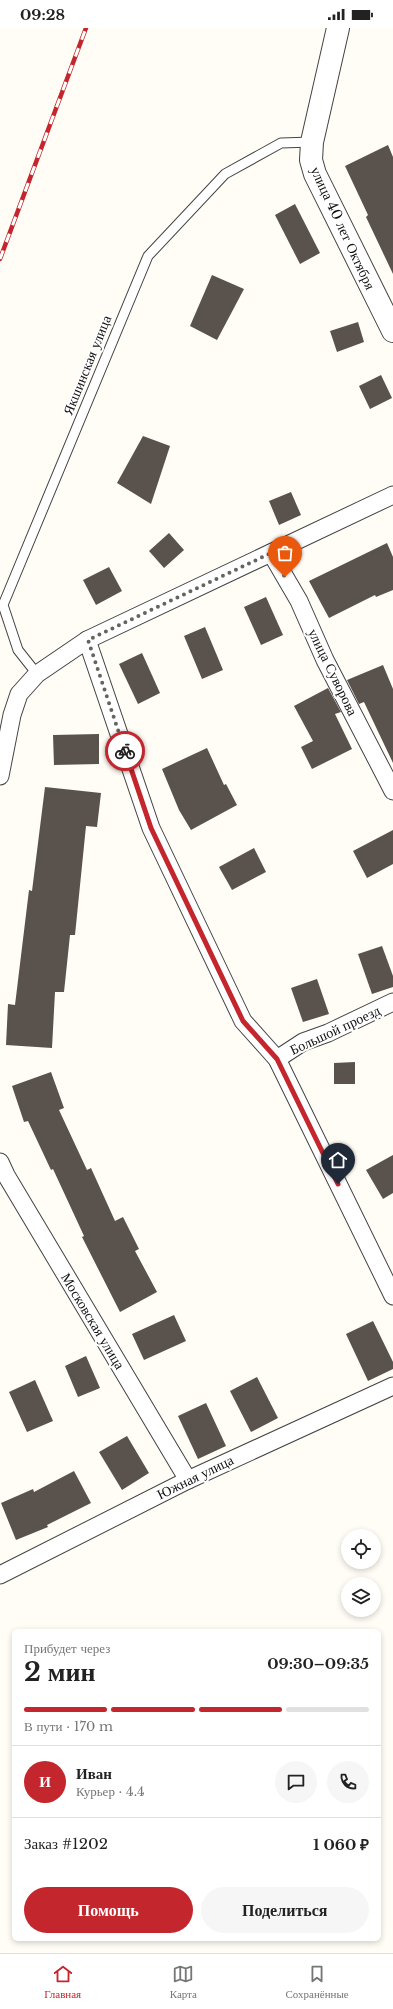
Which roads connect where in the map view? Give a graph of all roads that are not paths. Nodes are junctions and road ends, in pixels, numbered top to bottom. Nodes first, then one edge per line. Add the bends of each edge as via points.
1 (338, 28) edge
2 (312, 142) junction
3 (393, 331) edge
4 (393, 495) edge
5 (271, 553) junction
6 (88, 640) junction
7 (36, 674) junction
8 (0, 776) edge
9 (393, 792) edge
10 (393, 1002) edge
11 (277, 1059) junction
12 (0, 1162) edge
13 (393, 1296) edge
14 (393, 1386) edge
15 (188, 1480) junction
16 (0, 1575) edge

1 - 2 street, улица 40 лет Октября
2 - 3 street, улица 40 лет Октября via 311,160 315,174
2 - 7 lane, Якшинская улица via 281,143 225,174 148,256 4,604 18,650
4 - 5 street
5 - 6 street
5 - 9 street, улица Суворова via 299,601 325,660
6 - 7 street
6 - 11 street via 151,828 243,1021
7 - 8 street via 18,694
10 - 11 street, Большой проезд via 328,1033 302,1042
11 - 13 street
12 - 15 street, Московская улица
14 - 15 street, Южная улица
15 - 16 street, Южная улица

